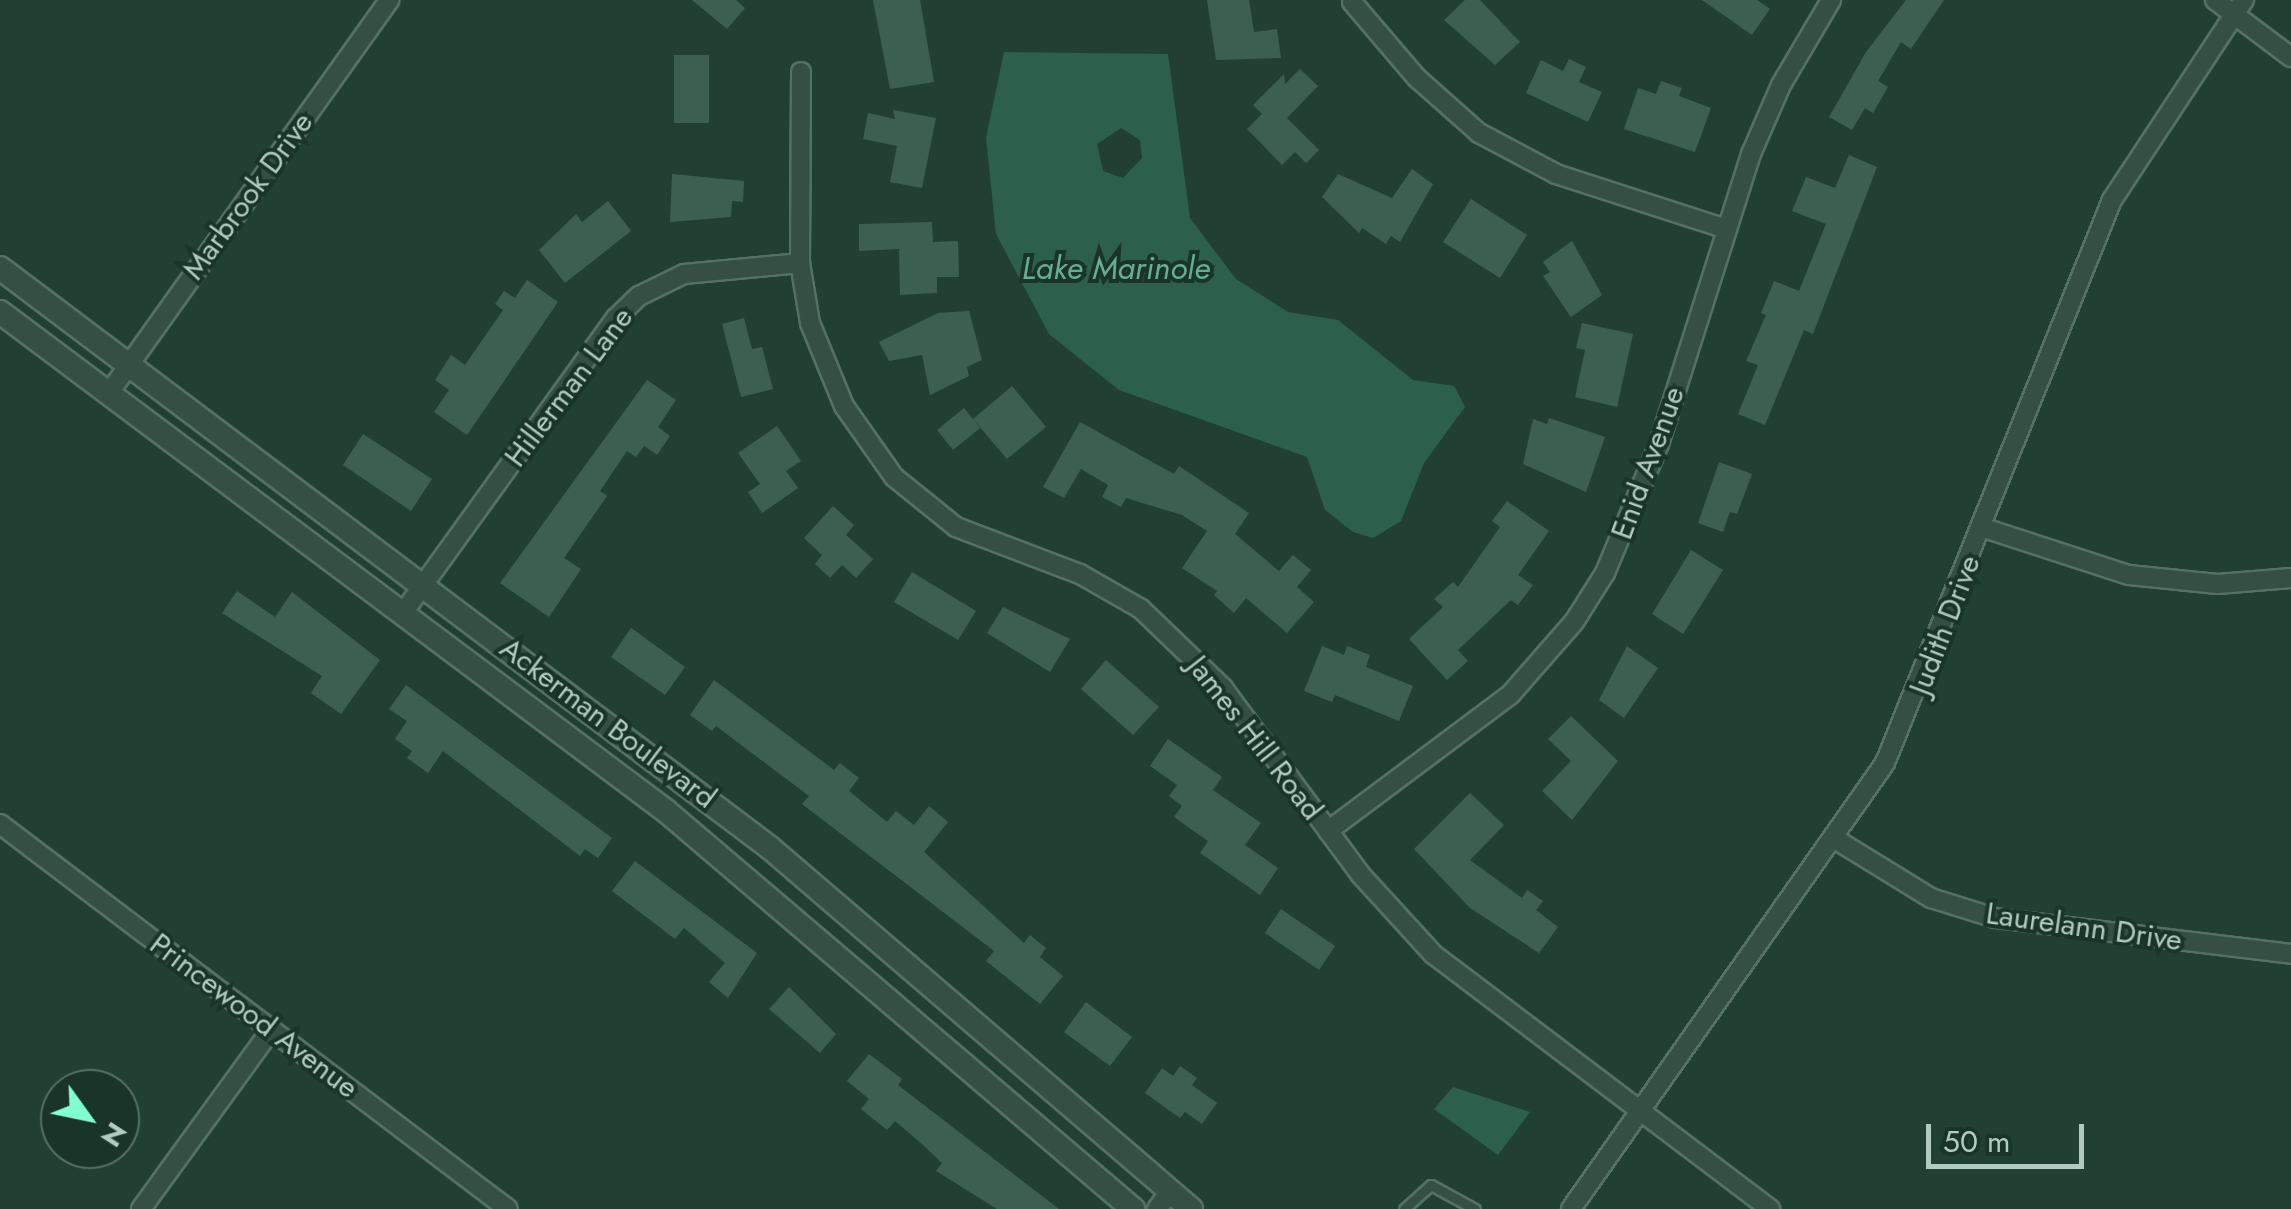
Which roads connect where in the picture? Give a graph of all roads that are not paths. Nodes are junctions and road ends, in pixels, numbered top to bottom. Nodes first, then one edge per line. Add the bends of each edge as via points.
1 (389, 0) edge
2 (1831, 0) edge
3 (2214, 0) edge
4 (1352, 2) edge
5 (2239, 7) edge
6 (2291, 57) edge
7 (801, 72) dead end
8 (1726, 229) junction
9 (800, 264) junction
10 (0, 268) edge
11 (0, 312) edge
12 (130, 362) junction
13 (109, 392) junction
14 (1984, 528) junction
15 (2291, 578) edge
16 (424, 584) junction
17 (403, 613) junction
18 (0, 824) edge
19 (1328, 831) junction
20 (1835, 839) junction
21 (2291, 954) edge
22 (270, 1030) junction
23 (1642, 1110) junction
24 (1163, 1200) edge
25 (141, 1209) edge
26 (508, 1209) edge
27 (1133, 1209) edge
28 (1191, 1209) edge
29 (1404, 1209) edge
30 (1475, 1209) edge
31 (1571, 1209) edge
32 (1770, 1209) edge

1 - 12 street, Marbrook Drive
2 - 8 street, Enid Avenue via 1781,86
3 - 5 street
4 - 8 street via 1445,106 1504,148 1556,174
5 - 6 street
5 - 14 street, Judith Drive via 2112,200
7 - 9 street, James Hill Road
8 - 19 street, Enid Avenue via 1634,514 1574,622 1468,732
9 - 16 street, Hillerman Lane via 684,274 639,296 616,318
9 - 19 street, James Hill Road via 823,362 844,406 894,477 956,527 1080,574 1141,609 1223,688
10 - 12 street, Ackerman Boulevard
11 - 13 street, Ackerman Boulevard
12 - 13 street, Marbrook Drive
12 - 16 street, Ackerman Boulevard
13 - 17 street, Ackerman Boulevard
14 - 15 street via 2128,575 2218,584
14 - 20 street, Judith Drive via 1913,708
16 - 17 street, Hillerman Lane
16 - 24 street, Ackerman Boulevard via 768,847
17 - 27 street, Ackerman Boulevard via 666,811
18 - 22 street, Princewood Avenue
19 - 23 street, James Hill Road via 1433,954
20 - 21 street, Laurelann Drive via 1931,898 1968,911
20 - 23 street, Judith Drive
22 - 25 street
22 - 26 street, Princewood Avenue
23 - 31 street, Judith Drive
23 - 32 street, James Hill Road
24 - 28 street, Ackerman Boulevard
29 - 30 lane via 1431,1185

